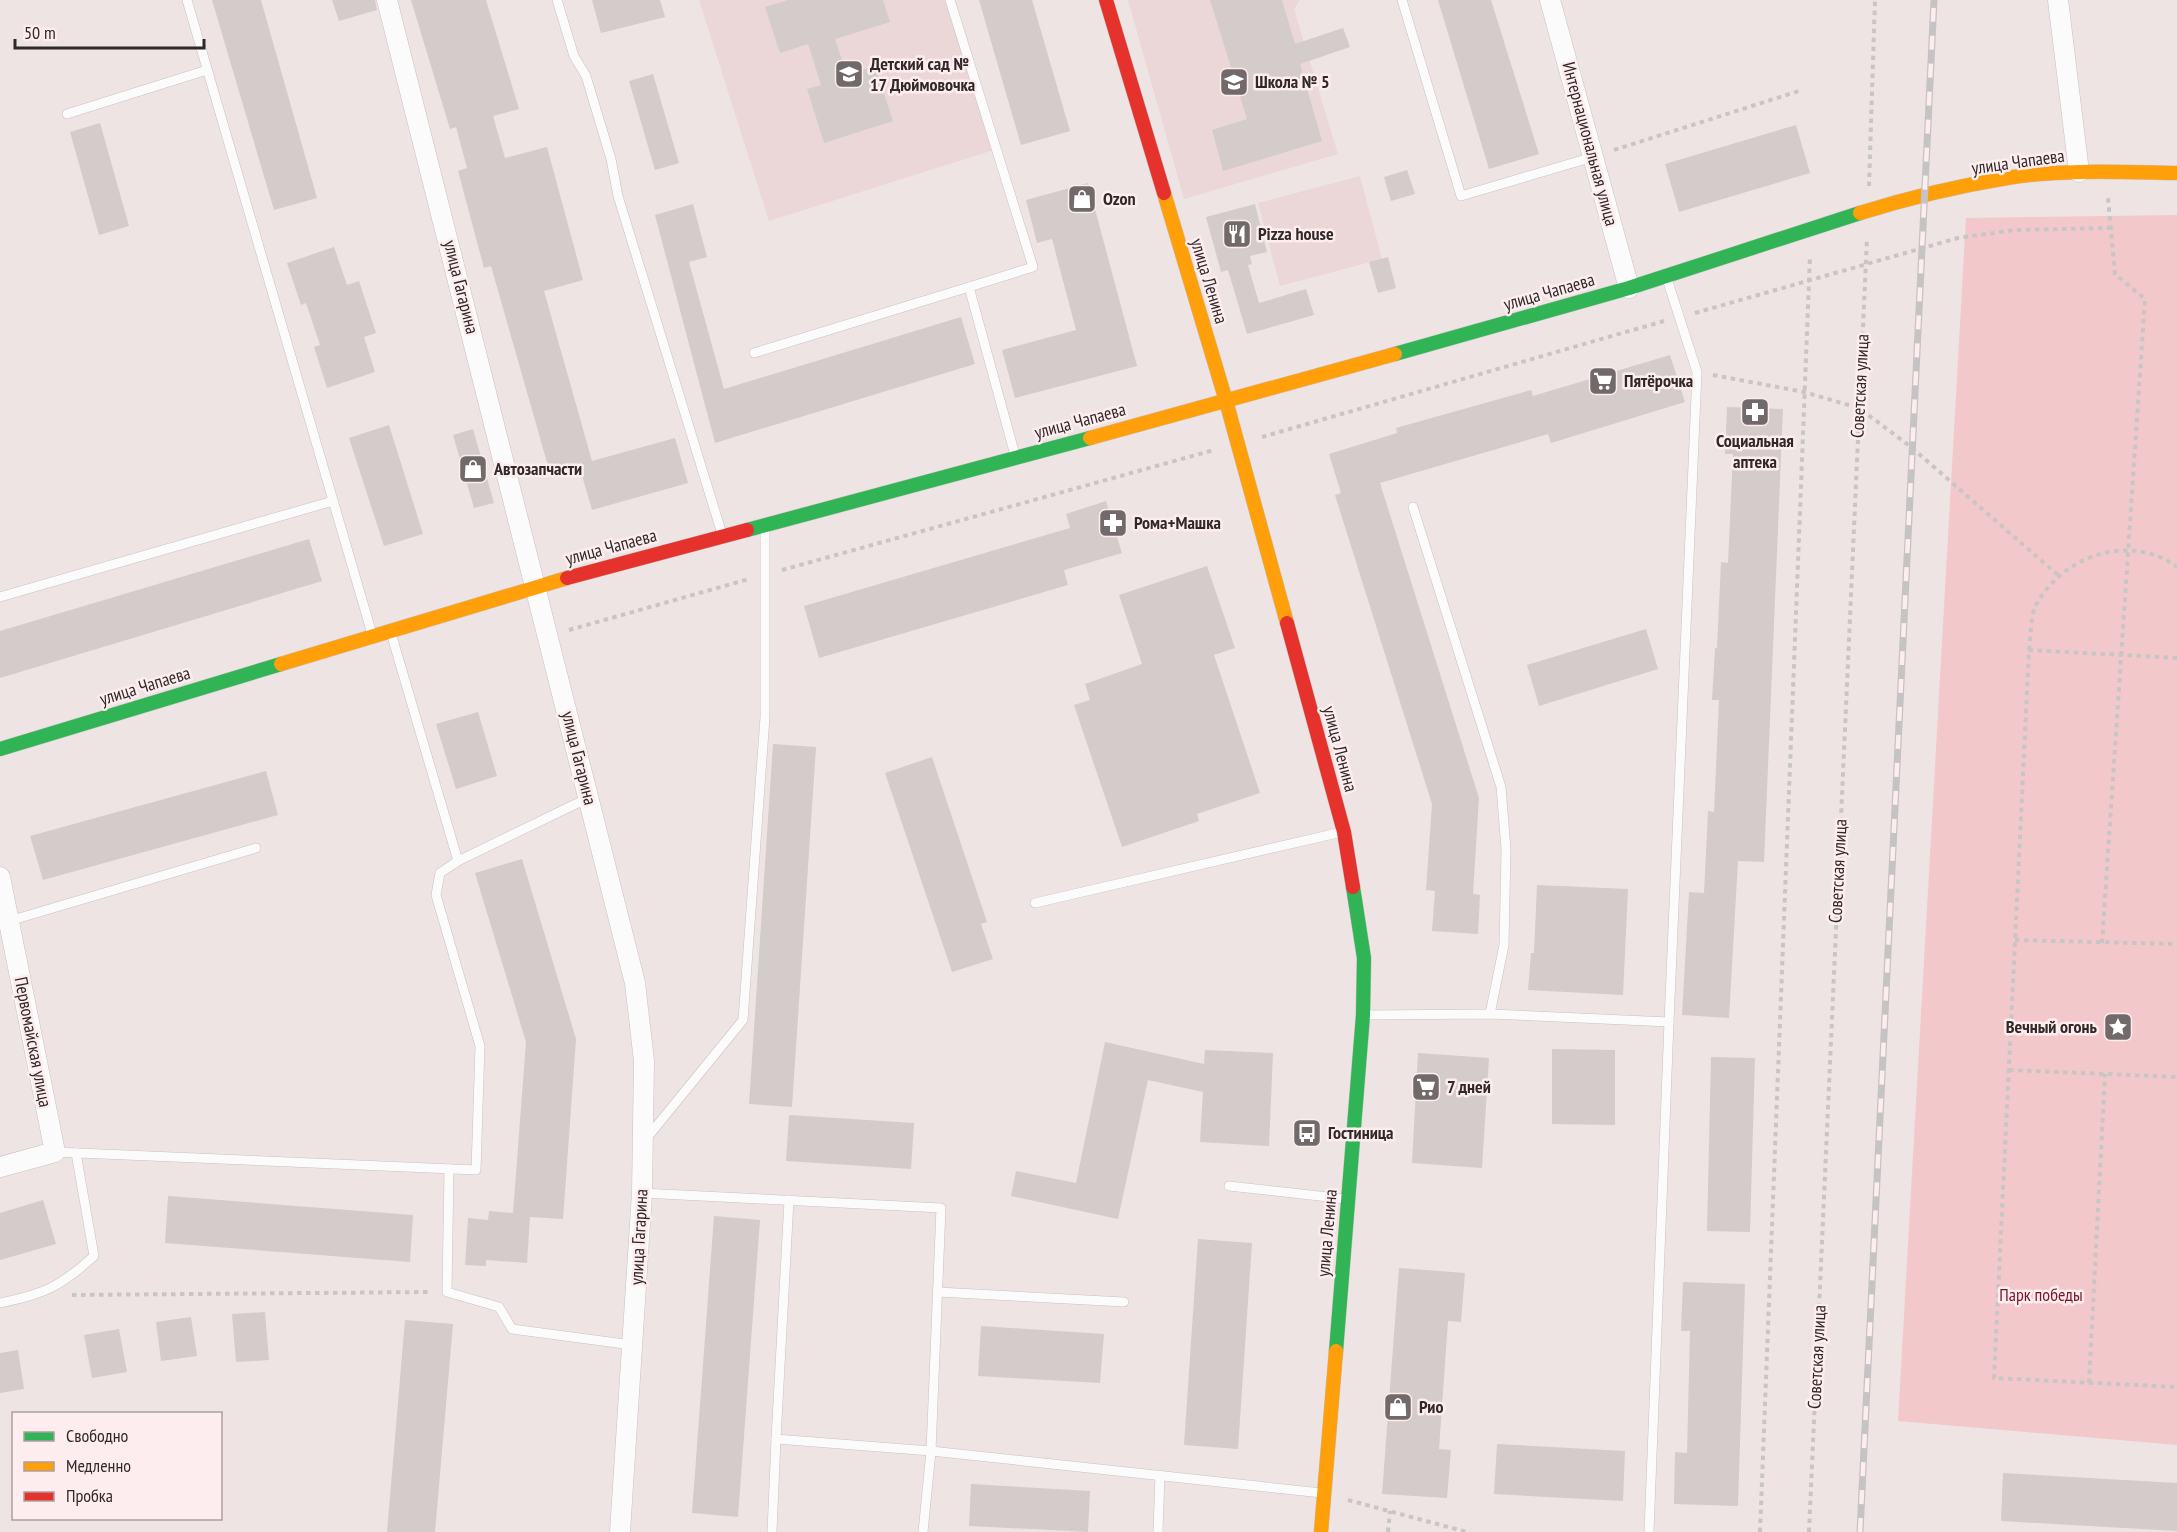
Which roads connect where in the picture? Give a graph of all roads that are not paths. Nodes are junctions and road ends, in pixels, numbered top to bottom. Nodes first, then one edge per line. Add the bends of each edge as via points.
1 (187, 0) edge
2 (387, 0) edge
3 (557, 0) edge
4 (950, 0) edge
5 (1106, 0) edge
6 (1402, 0) edge
7 (1550, 0) edge
8 (2058, 0) edge
9 (207, 70) junction
10 (68, 114) dead end
11 (1593, 157) junction
12 (2079, 172) junction
13 (2177, 173) edge
14 (1667, 276) junction
15 (969, 287) junction
16 (1629, 288) junction
17 (754, 353) dead end
18 (1226, 401) junction
19 (1015, 458) junction
20 (333, 501) junction
21 (1413, 507) dead end
22 (765, 525) junction
23 (723, 536) junction
24 (537, 586) junction
25 (0, 597) edge
26 (390, 630) junction
27 (372, 636) junction
28 (0, 749) edge
29 (588, 798) junction
30 (1344, 832) junction
31 (256, 848) dead end
32 (458, 861) junction
33 (0, 877) edge
34 (1035, 903) dead end
35 (9, 921) junction
36 (1490, 1014) junction
37 (1363, 1015) junction
38 (1669, 1022) junction
39 (642, 1143) junction
40 (55, 1152) junction
41 (76, 1153) junction
42 (0, 1167) edge
43 (449, 1169) junction
44 (1229, 1186) dead end
45 (642, 1193) junction
46 (1348, 1199) junction
47 (789, 1200) junction
48 (938, 1292) junction
49 (1124, 1302) dead end
50 (0, 1303) edge
51 (632, 1345) junction
52 (776, 1439) junction
53 (931, 1451) junction
54 (1160, 1475) junction
55 (1324, 1493) junction
56 (620, 1532) edge
57 (772, 1532) edge
58 (923, 1532) edge
59 (1158, 1532) edge
60 (1321, 1532) edge
61 (1649, 1532) edge

1 - 9 lane
2 - 24 street, улица Гагарина
3 - 23 lane via 574,56 586,76 618,196
4 - 15 lane via 1033,267
5 - 18 main road, улица Ленина
6 - 11 lane via 1461,196
7 - 11 street, Интернациональная улица
8 - 12 street
9 - 10 lane
9 - 20 lane
11 - 16 street, Интернациональная улица
12 - 13 main road, улица Чапаева
12 - 14 main road, улица Чапаева via 2008,178 1868,210
14 - 16 main road, улица Чапаева
14 - 38 lane via 1697,372
15 - 17 lane
15 - 19 lane
16 - 18 main road, улица Чапаева
18 - 19 main road, улица Чапаева
18 - 30 main road, улица Ленина
19 - 22 main road, улица Чапаева
20 - 25 lane
20 - 27 lane
21 - 36 lane via 1501,787 1506,849 1504,945
22 - 23 main road, улица Чапаева
22 - 39 lane via 765,717 743,1020
23 - 24 main road, улица Чапаева
24 - 26 main road, улица Чапаева
24 - 29 street, улица Гагарина
26 - 27 main road, улица Чапаева
26 - 32 lane
27 - 28 main road, улица Чапаева
29 - 32 lane
29 - 39 street, улица Гагарина via 635,983 644,1061
30 - 34 lane
30 - 37 main road, улица Ленина via 1364,958
31 - 35 lane
32 - 43 lane via 440,873 436,895 480,1046 476,1170
33 - 35 street, Первомайская улица
35 - 40 street, Первомайская улица
36 - 37 lane
36 - 38 lane
37 - 46 main road, улица Ленина
38 - 61 lane
39 - 45 street, улица Гагарина
40 - 41 lane
40 - 42 street
41 - 43 lane
41 - 50 lane via 94,1256 72,1276 39,1295
43 - 51 lane via 447,1292 499,1308 512,1329
44 - 46 lane
45 - 47 lane
45 - 51 street, улица Гагарина
46 - 55 main road, улица Ленина
47 - 48 lane via 941,1208
47 - 52 lane
48 - 49 lane
48 - 53 lane
51 - 56 street, улица Гагарина
52 - 53 lane
52 - 57 lane
53 - 54 lane
53 - 58 lane
54 - 55 lane
54 - 59 lane
55 - 60 main road, улица Ленина

